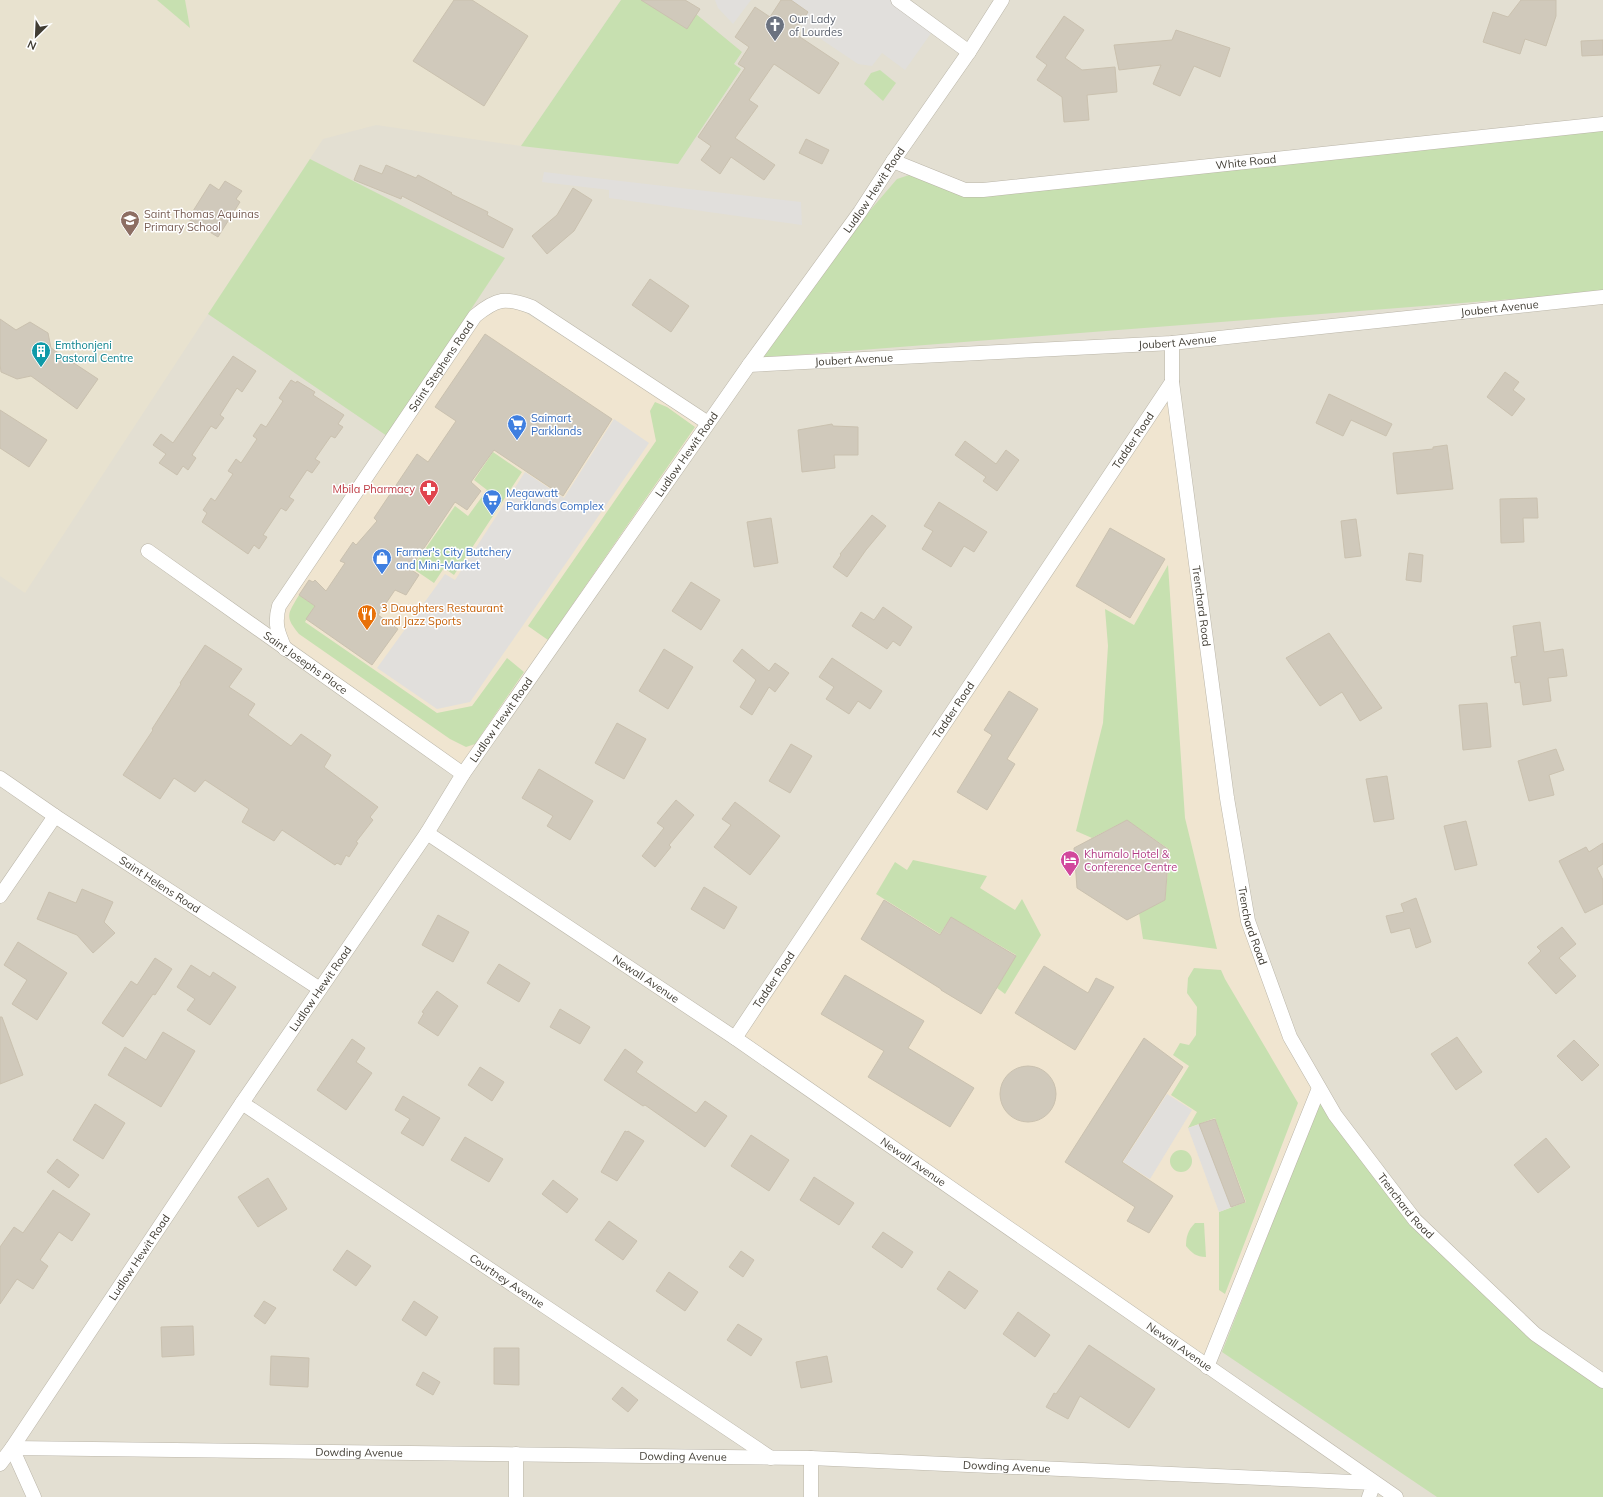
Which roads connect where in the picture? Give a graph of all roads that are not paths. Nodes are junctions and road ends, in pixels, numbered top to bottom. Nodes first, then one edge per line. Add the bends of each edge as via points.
1 (898, 0) edge
2 (1002, 0) edge
3 (969, 52) junction
4 (1603, 124) edge
5 (893, 161) junction
6 (1603, 297) edge
7 (1172, 343) junction
8 (749, 365) junction
9 (1172, 382) junction
10 (708, 424) junction
11 (148, 552) dead end
12 (285, 649) junction
13 (463, 774) junction
14 (0, 778) edge
15 (55, 816) junction
16 (427, 833) junction
17 (0, 896) edge
18 (320, 988) junction
19 (735, 1038) junction
20 (1319, 1088) junction
21 (242, 1103) junction
22 (1208, 1367) junction
23 (1603, 1381) edge
24 (12, 1448) junction
25 (516, 1454) junction
26 (771, 1458) junction
27 (811, 1458) junction
28 (0, 1464) edge
29 (1374, 1483) junction
30 (34, 1497) edge
31 (516, 1497) edge
32 (811, 1497) edge
33 (1370, 1497) edge
34 (1396, 1497) edge

1 - 3 street
2 - 3 street, Ludlow Hewit Road
3 - 5 street, Ludlow Hewit Road
4 - 5 street, White Road via 983,190 965,190
5 - 8 street, Ludlow Hewit Road via 860,212
6 - 7 street, Joubert Avenue
7 - 8 street, Joubert Avenue
7 - 9 street, Trenchard Road
8 - 10 street, Ludlow Hewit Road
9 - 19 street, Tadder Road
9 - 20 street, Trenchard Road via 1227,798 1248,921 1290,1038
10 - 12 street, Saint Stephens Road via 532,307 504,300 488,305 475,316 279,606 276,615 277,628
10 - 13 street, Ludlow Hewit Road
11 - 12 street, Saint Josephs Place
12 - 13 street, Saint Josephs Place
13 - 16 street, Ludlow Hewit Road
14 - 15 street, Saint Helens Road
15 - 17 street
15 - 18 street, Saint Helens Road
16 - 18 street, Ludlow Hewit Road
16 - 19 street, Newall Avenue
18 - 21 street, Ludlow Hewit Road
19 - 22 street, Newall Avenue
20 - 22 street
20 - 23 street, Trenchard Road via 1335,1115 1415,1220 1535,1334
21 - 24 street, Ludlow Hewit Road
21 - 26 street, Courtney Avenue
22 - 29 street, Newall Avenue
24 - 25 street, Dowding Avenue
24 - 28 street
24 - 30 street
25 - 26 street, Dowding Avenue
25 - 31 street
26 - 27 street, Dowding Avenue
27 - 29 street, Dowding Avenue
27 - 32 street
29 - 33 street
29 - 34 street, Newall Avenue

